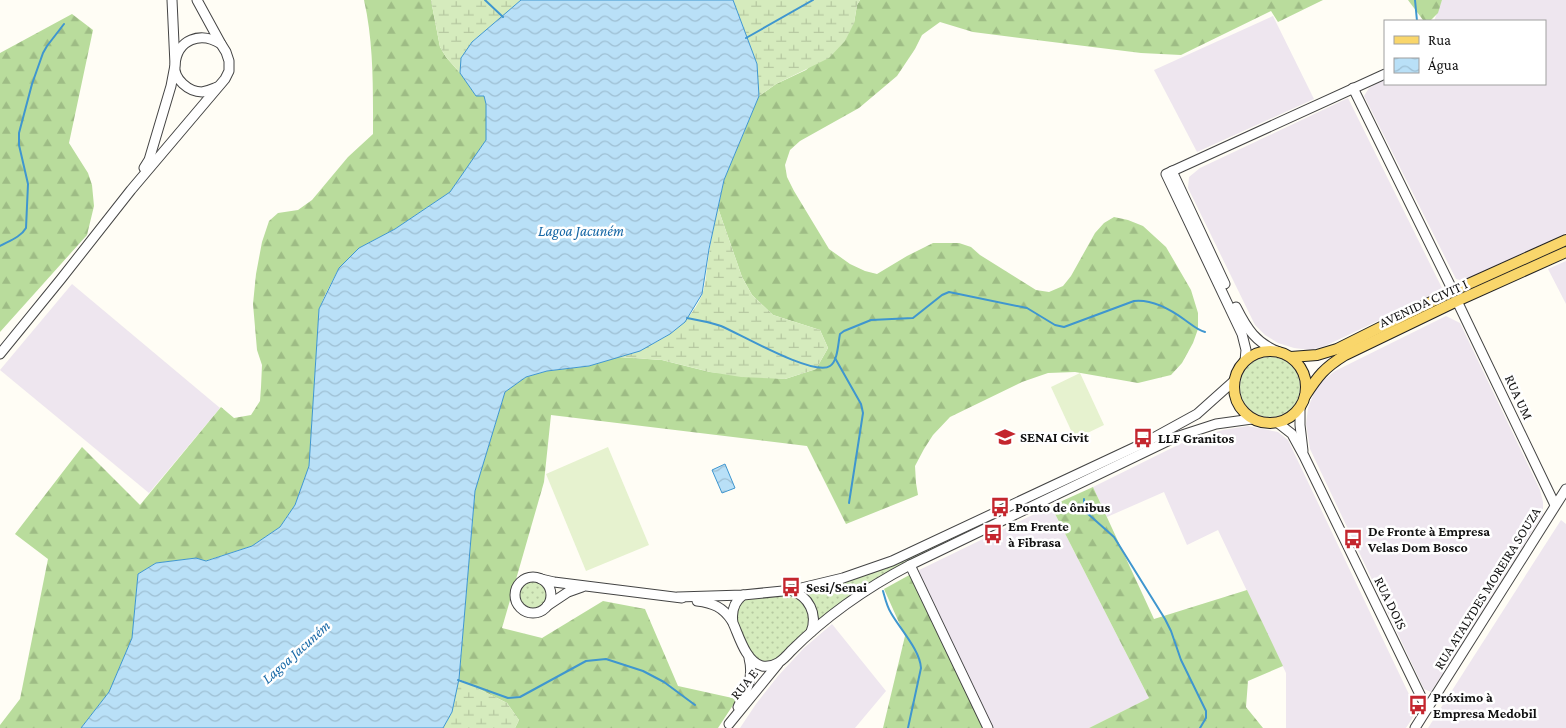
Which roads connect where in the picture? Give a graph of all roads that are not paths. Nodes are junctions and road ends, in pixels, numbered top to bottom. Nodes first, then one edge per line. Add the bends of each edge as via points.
1 (172, 0) edge
2 (197, 0) edge
3 (221, 44) junction
4 (174, 64) junction
5 (1384, 74) edge
6 (218, 86) junction
7 (1353, 88) junction
8 (1169, 173) junction
9 (132, 190) junction
10 (1566, 240) edge
11 (1566, 252) edge
12 (1455, 296) junction
13 (1280, 352) junction
14 (0, 354) edge
15 (1291, 357) junction
16 (1245, 361) junction
17 (1234, 380) junction
18 (1305, 396) junction
19 (1300, 408) junction
20 (1252, 419) junction
21 (1278, 423) junction
22 (1304, 456) junction
23 (1566, 489) edge
24 (1555, 505) junction
25 (910, 565) junction
26 (541, 579) junction
27 (586, 586) junction
28 (790, 590) junction
29 (744, 595) junction
30 (678, 597) junction
31 (545, 608) junction
32 (732, 622) junction
33 (810, 633) junction
34 (749, 657) junction
35 (781, 662) junction
36 (1427, 709) junction
37 (728, 726) edge
38 (988, 728) edge
39 (1415, 728) edge

1 - 4 street
2 - 3 street
3 - 4 street via 213,39 194,38 180,48
3 - 6 street via 229,61 225,79
4 - 6 street via 180,80 193,90 202,92
4 - 9 street via 171,86 149,160
5 - 7 street
6 - 9 street
7 - 8 street
7 - 12 street, RUA UM
8 - 13 street via 1240,316 1266,346
8 - 16 street via 1242,334
9 - 14 street
10 - 12 main road, AVENIDA CIVIT I
11 - 12 main road, AVENIDA CIVIT I
12 - 15 main road, AVENIDA CIVIT I via 1337,350
12 - 18 main road, AVENIDA CIVIT I via 1332,363
12 - 24 street, RUA UM
13 - 15 main road
13 - 16 main road via 1261,352
15 - 18 main road via 1304,375 1307,385
16 - 17 main road
17 - 20 main road via 1238,404
17 - 28 street via 1197,414 1146,442 884,564 832,581
18 - 19 main road
19 - 21 main road
19 - 22 street, RUA DOIS
20 - 21 main road
20 - 25 street via 1216,424 1176,437
21 - 22 street, RUA DOIS via 1292,434
22 - 36 street, RUA DOIS
23 - 24 street, RUA ATALYDES MOREIRA SOUZA
24 - 36 street, RUA ATALYDES MOREIRA SOUZA
25 - 33 street via 848,602
25 - 38 street
26 - 27 street
26 - 31 street via 550,592 550,601
26 - 31 street via 533,577 522,581 515,592 515,600 526,612 534,613
27 - 30 street
27 - 31 street via 568,592
28 - 29 street
28 - 33 street via 811,606 814,622
29 - 30 street
29 - 32 street via 734,608
30 - 32 street via 715,605
32 - 34 street
33 - 35 street
34 - 35 street via 762,666
34 - 37 street, RUA E via 750,680
35 - 37 street, RUA E
36 - 39 street, RUA ATALYDES MOREIRA SOUZA

